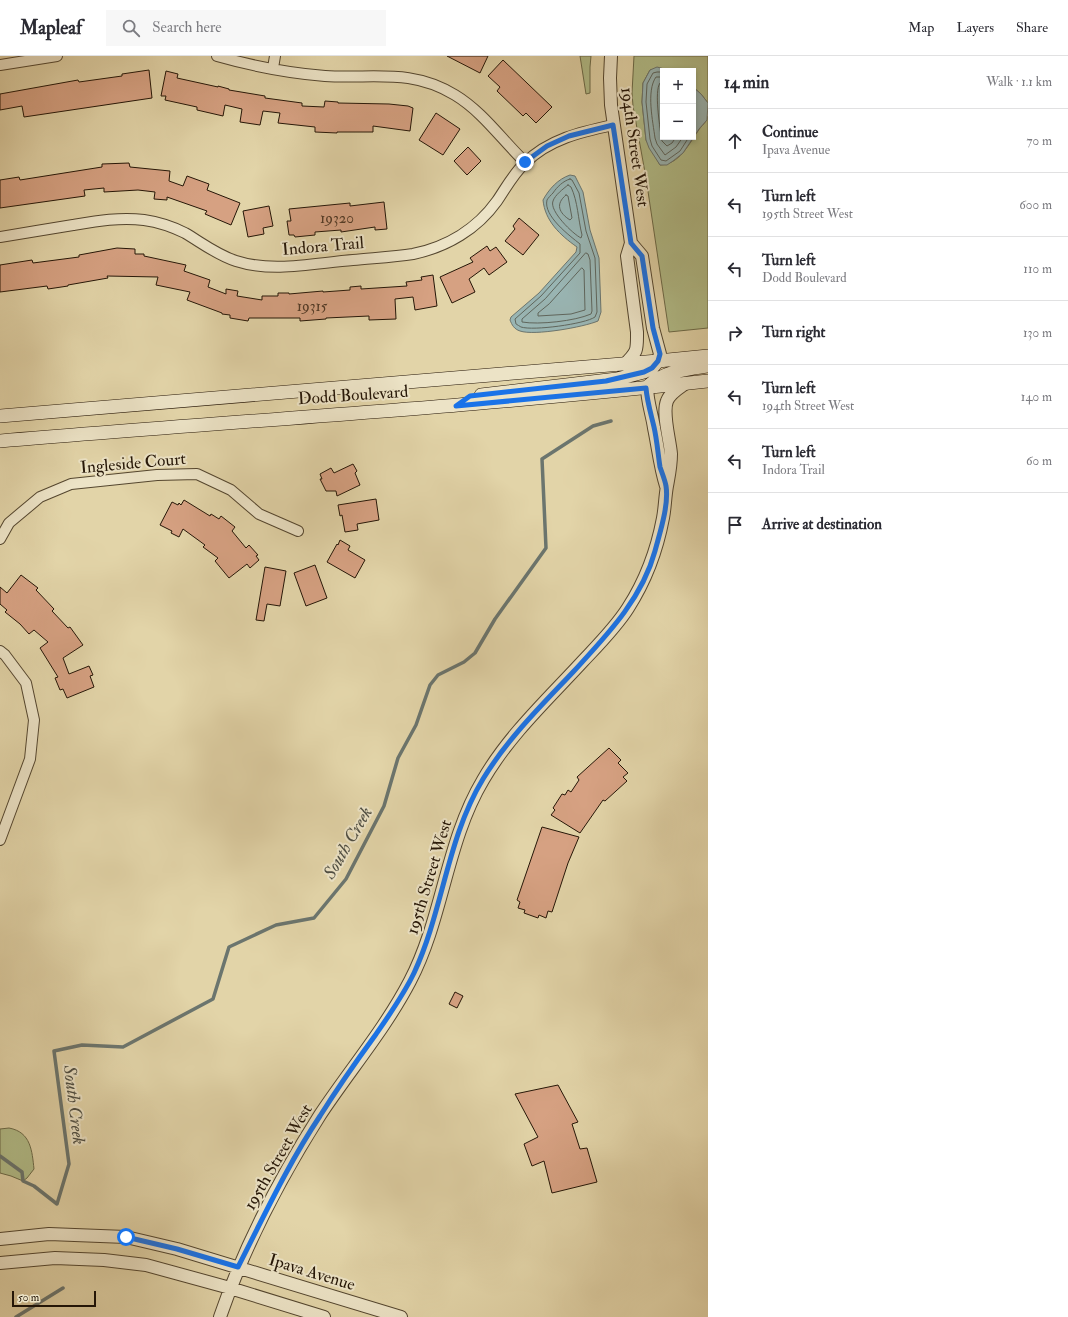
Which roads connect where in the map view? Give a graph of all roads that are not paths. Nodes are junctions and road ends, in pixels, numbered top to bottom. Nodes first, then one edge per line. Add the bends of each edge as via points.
1 (57, 56) edge
2 (217, 56) edge
3 (275, 56) edge
4 (611, 56) edge
5 (0, 65) edge
6 (273, 68) junction
7 (613, 125) junction
8 (525, 162) junction
9 (0, 236) edge
10 (631, 243) junction
11 (708, 356) edge
12 (658, 361) junction
13 (625, 364) junction
14 (708, 366) edge
15 (708, 381) edge
16 (686, 383) junction
17 (646, 388) junction
18 (456, 406) junction
19 (0, 416) edge
20 (0, 441) edge
21 (666, 488) junction
22 (298, 531) dead end
23 (0, 539) edge
24 (0, 651) edge
25 (0, 840) edge
26 (0, 1239) edge
27 (0, 1264) edge
28 (238, 1267) junction
29 (230, 1288) junction
30 (220, 1317) edge
31 (324, 1317) edge
32 (401, 1317) edge

1 - 5 street
2 - 6 street
3 - 6 street
4 - 7 street, 194th Street West via 610,93
6 - 8 street via 324,76 406,77 435,85 455,95 474,110
7 - 8 street, Indora Trail via 569,136 547,146
7 - 10 street, 194th Street West
8 - 9 street, Indora Trail via 489,211 468,230 435,248 412,254 283,266 256,266 217,253 176,229 154,222 124,218
10 - 12 street, 194th Street West via 642,256 653,328 660,354
10 - 13 street, 194th Street West via 627,256 637,344 634,354
11 - 12 main road, Dodd Boulevard
12 - 13 main road, Dodd Boulevard
12 - 18 main road via 644,372 618,379 470,396
13 - 19 main road, Dodd Boulevard
14 - 17 main road via 664,375
15 - 16 main road, Dodd Boulevard
16 - 17 main road, Dodd Boulevard
16 - 21 street, 195th Street West via 667,399 665,410 671,455
17 - 18 main road, Dodd Boulevard
17 - 21 street, 195th Street West
18 - 20 main road, Dodd Boulevard
21 - 28 street, 195th Street West via 664,517 655,553 639,590 616,625 521,727 482,780 458,834 427,941 409,983 304,1142
22 - 23 street, Ingleside Court via 259,514 231,490 197,474 156,475 71,484 40,497 8,523
24 - 25 street via 26,683 34,720 30,759
26 - 28 street, Ipava Avenue via 49,1234 126,1237
27 - 29 street via 55,1258 146,1264
28 - 29 street, 195th Street West
28 - 32 street, Ipava Avenue
29 - 30 street, 195th Street West
29 - 31 street

